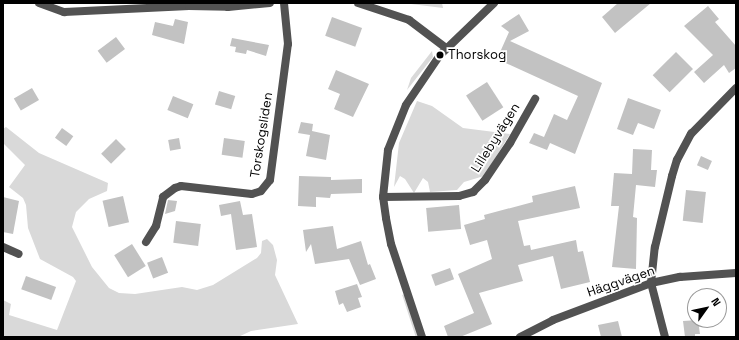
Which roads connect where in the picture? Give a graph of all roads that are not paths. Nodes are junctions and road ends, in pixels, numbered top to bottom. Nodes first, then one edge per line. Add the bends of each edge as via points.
1 (39, 3) edge
2 (270, 3) edge
3 (284, 3) edge
4 (358, 3) edge
5 (494, 3) edge
6 (446, 48) junction
7 (736, 88) edge
8 (535, 99) dead end
9 (383, 197) junction
10 (146, 242) dead end
11 (3, 247) edge
12 (19, 254) dead end
13 (736, 273) edge
14 (651, 283) junction
15 (422, 337) edge
16 (520, 337) edge
17 (665, 337) edge

1 - 2 street via 64,12 189,6 228,7
3 - 10 street, Torskogsliden via 288,44 270,180 261,191 252,194 181,186 175,188 163,197 156,226
4 - 6 street via 409,20
5 - 6 street
6 - 9 street via 418,86 395,130 388,150
7 - 14 street via 704,118 691,134 677,160 662,211
8 - 9 street, Lillebyvägen via 502,156 473,192 460,196
9 - 15 street via 391,244
11 - 12 street
13 - 14 street, Häggvägen via 680,277
14 - 16 street, Häggvägen via 553,320
14 - 17 street

